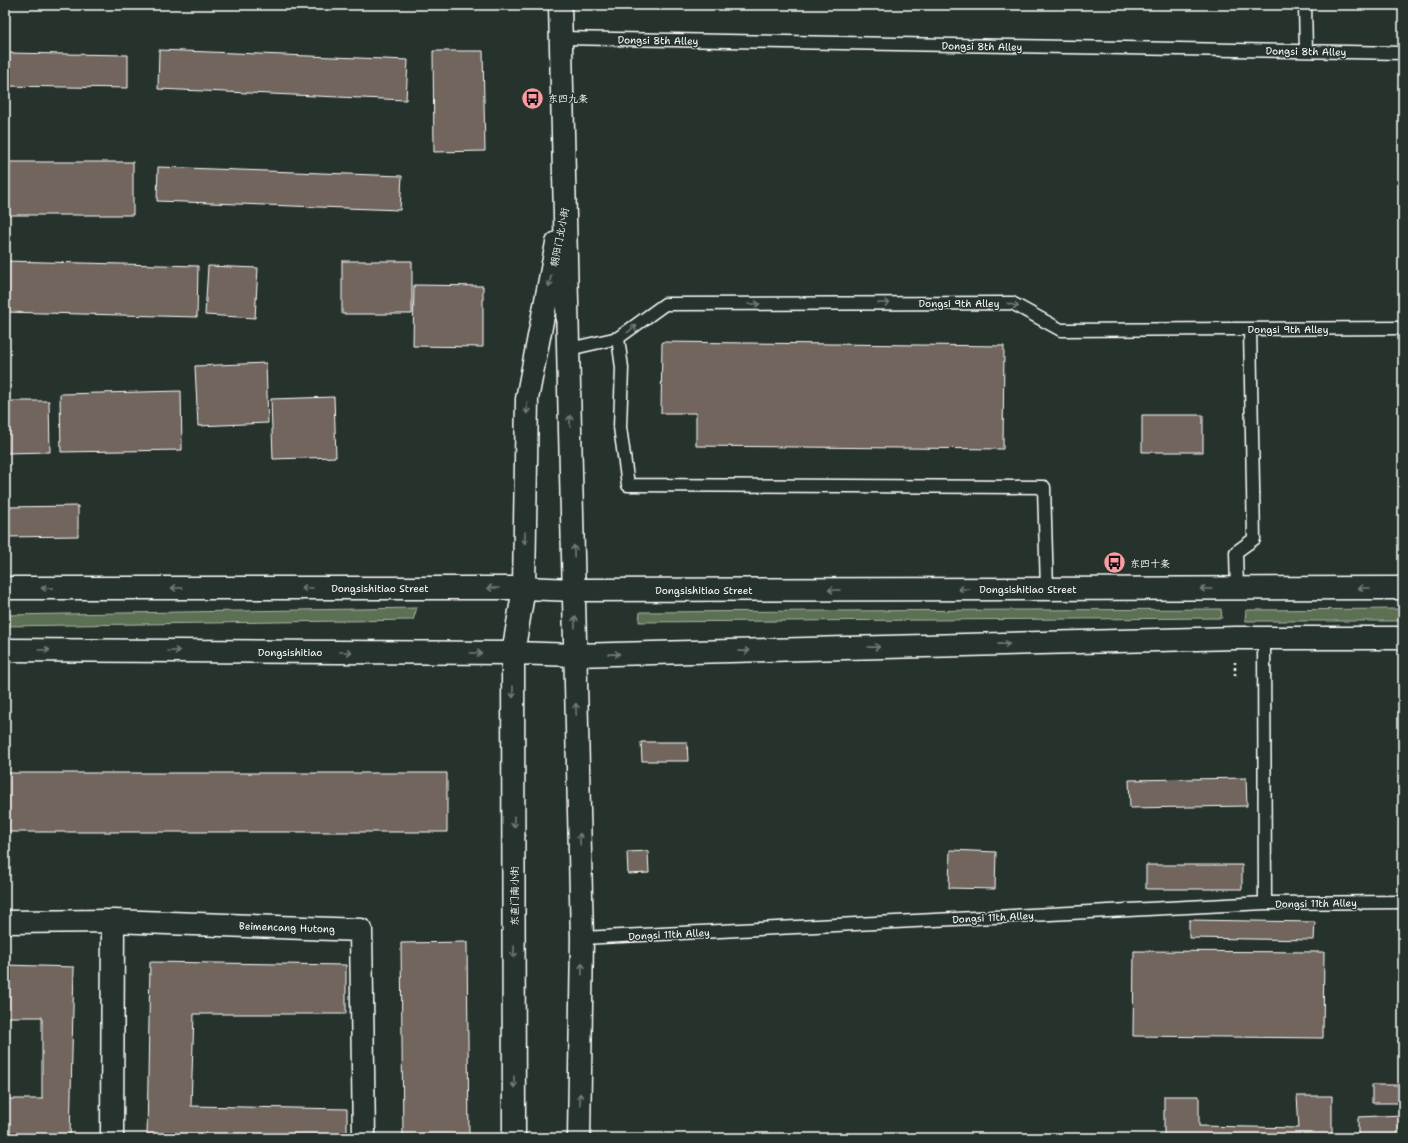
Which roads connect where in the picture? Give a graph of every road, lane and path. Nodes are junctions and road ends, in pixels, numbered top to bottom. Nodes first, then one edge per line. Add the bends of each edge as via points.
1 (560, 5) edge
2 (1305, 5) edge
3 (561, 38) junction
4 (1306, 51) junction
5 (1403, 53) edge
6 (566, 201) junction
7 (1403, 328) edge
8 (1250, 329) junction
9 (618, 338) junction
10 (569, 349) junction
11 (5, 588) edge
12 (524, 588) junction
13 (1403, 588) edge
14 (1047, 589) junction
15 (1237, 589) junction
16 (574, 590) junction
17 (1264, 638) junction
18 (1403, 638) edge
19 (5, 650) edge
20 (513, 653) junction
21 (575, 655) junction
22 (1403, 902) edge
23 (1265, 903) junction
24 (113, 921) junction
25 (5, 922) edge
26 (582, 938) junction
27 (112, 1138) edge
28 (364, 1138) edge
29 (514, 1138) edge
30 (579, 1138) edge

1 - 3 main road
2 - 4 lane
3 - 4 lane, Dongsi 8th Alley
3 - 6 main road
4 - 5 lane, Dongsi 8th Alley
6 - 10 main road, 朝阳门北小街
6 -> 12 main road, 朝阳门北小街 via 527,399
7 - 8 lane, Dongsi 9th Alley
9 -> 8 lane, Dongsi 9th Alley via 665,304 1012,303 1061,330
8 - 15 lane via 1254,539 1236,552
9 - 10 lane, Dongsi 9th Alley
9 - 14 lane via 622,368 620,427 628,485 1044,488
16 -> 10 main road, 朝阳门北小街
12 -> 11 main road, Dongsishitiao Street
12 - 16 main road, Dongsishitiao Street
12 - 20 main road, 朝阳门北小街
13 -> 15 main road, Dongsishitiao Street
15 -> 14 main road, Dongsishitiao Street
14 -> 16 main road, Dongsishitiao Street
21 -> 16 main road, 朝阳门北小街
17 - 18 main road
21 -> 17 main road
17 - 23 lane
19 -> 20 main road, Dongsishitiao
20 - 21 main road, Dongsishitiao
20 -> 29 main road, 东直门南小街
26 -> 21 main road
22 - 23 lane, Dongsi 11th Alley
23 - 26 lane, Dongsi 11th Alley
24 - 25 main road, Beimencang Hutong
24 - 27 main road
24 - 28 main road, Beimencang Hutong via 361,930
30 -> 26 main road

